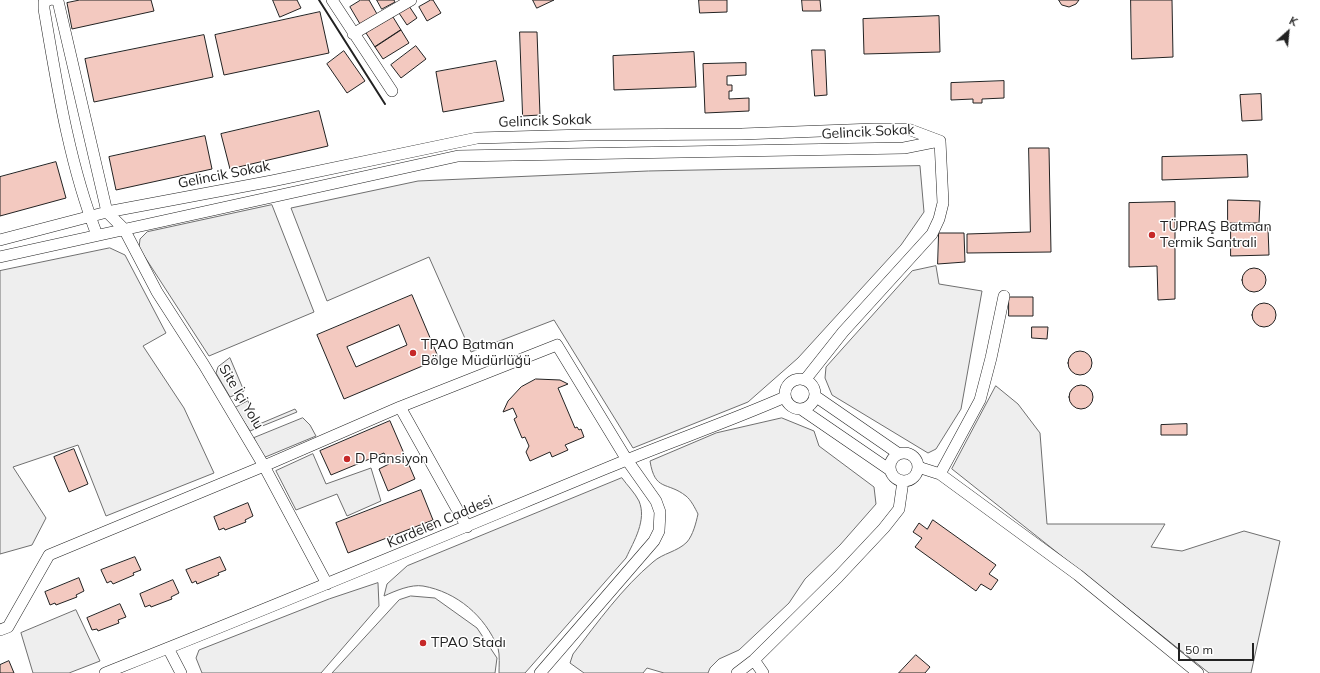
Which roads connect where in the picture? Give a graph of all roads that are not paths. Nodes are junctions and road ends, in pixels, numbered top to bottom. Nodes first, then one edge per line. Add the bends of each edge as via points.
1 (49, 0) edge
2 (55, 0) edge
3 (332, 0) edge
4 (411, 0) edge
5 (353, 34) junction
6 (392, 91) dead end
7 (477, 138) junction
8 (940, 141) junction
9 (485, 155) junction
10 (108, 212) junction
11 (90, 216) junction
12 (124, 229) junction
13 (97, 235) junction
14 (0, 240) edge
15 (0, 257) edge
16 (1004, 296) dead end
17 (805, 380) junction
18 (815, 396) junction
19 (785, 397) junction
20 (400, 407) junction
21 (801, 409) junction
22 (899, 454) junction
23 (627, 460) junction
24 (264, 466) junction
25 (918, 467) junction
26 (890, 470) junction
27 (940, 474) junction
28 (903, 481) junction
29 (466, 527) junction
30 (327, 584) junction
31 (0, 630) edge
32 (168, 648) junction
33 (754, 660) junction
34 (105, 673) edge
35 (181, 673) edge
36 (540, 673) edge
37 (737, 673) edge
38 (763, 673) edge
39 (1198, 673) edge

1 - 11 street via 44,2 44,9 51,55 67,132
2 - 10 street via 58,1
3 - 5 street
4 - 5 street
5 - 6 street
7 - 8 street, Gelincik Sokak via 908,129
7 - 9 street
7 - 10 street, Gelincik Sokak
8 - 9 street, Gelincik Sokak via 904,148
8 - 17 street via 943,203 932,234 843,332
9 - 12 street, Gelincik Sokak via 458,156
10 - 11 street, Gelincik Sokak
10 - 12 street, Site İçi Yolu
11 - 13 street
11 - 14 street, Gelincik Sokak
12 - 13 street, Gelincik Sokak
12 - 24 street, Site İçi Yolu via 157,292
13 - 15 street, Gelincik Sokak
16 - 27 street via 992,358 980,400
17 - 18 street via 813,386
17 - 19 street via 792,381 786,388
18 - 21 street via 810,405
18 - 22 street
19 - 21 street via 792,407
19 - 23 street, Kardelen Caddesi
20 - 23 street via 557,344
20 - 24 street
20 - 29 street
21 - 26 street
22 - 25 street via 912,456
22 - 26 street via 893,459
23 - 29 street, Kardelen Caddesi
23 - 36 street via 656,501 660,512 659,531 640,558
24 - 30 street, Site İçi Yolu
24 - 31 street via 48,555 8,627
25 - 27 street
25 - 28 street via 912,479
26 - 28 street via 895,478
27 - 39 street via 1078,575
28 - 33 street via 899,509 884,528
29 - 30 street, Kardelen Caddesi
30 - 32 street, Kardelen Caddesi
32 - 34 street, Kardelen Caddesi
32 - 35 street
33 - 37 street
33 - 38 street

